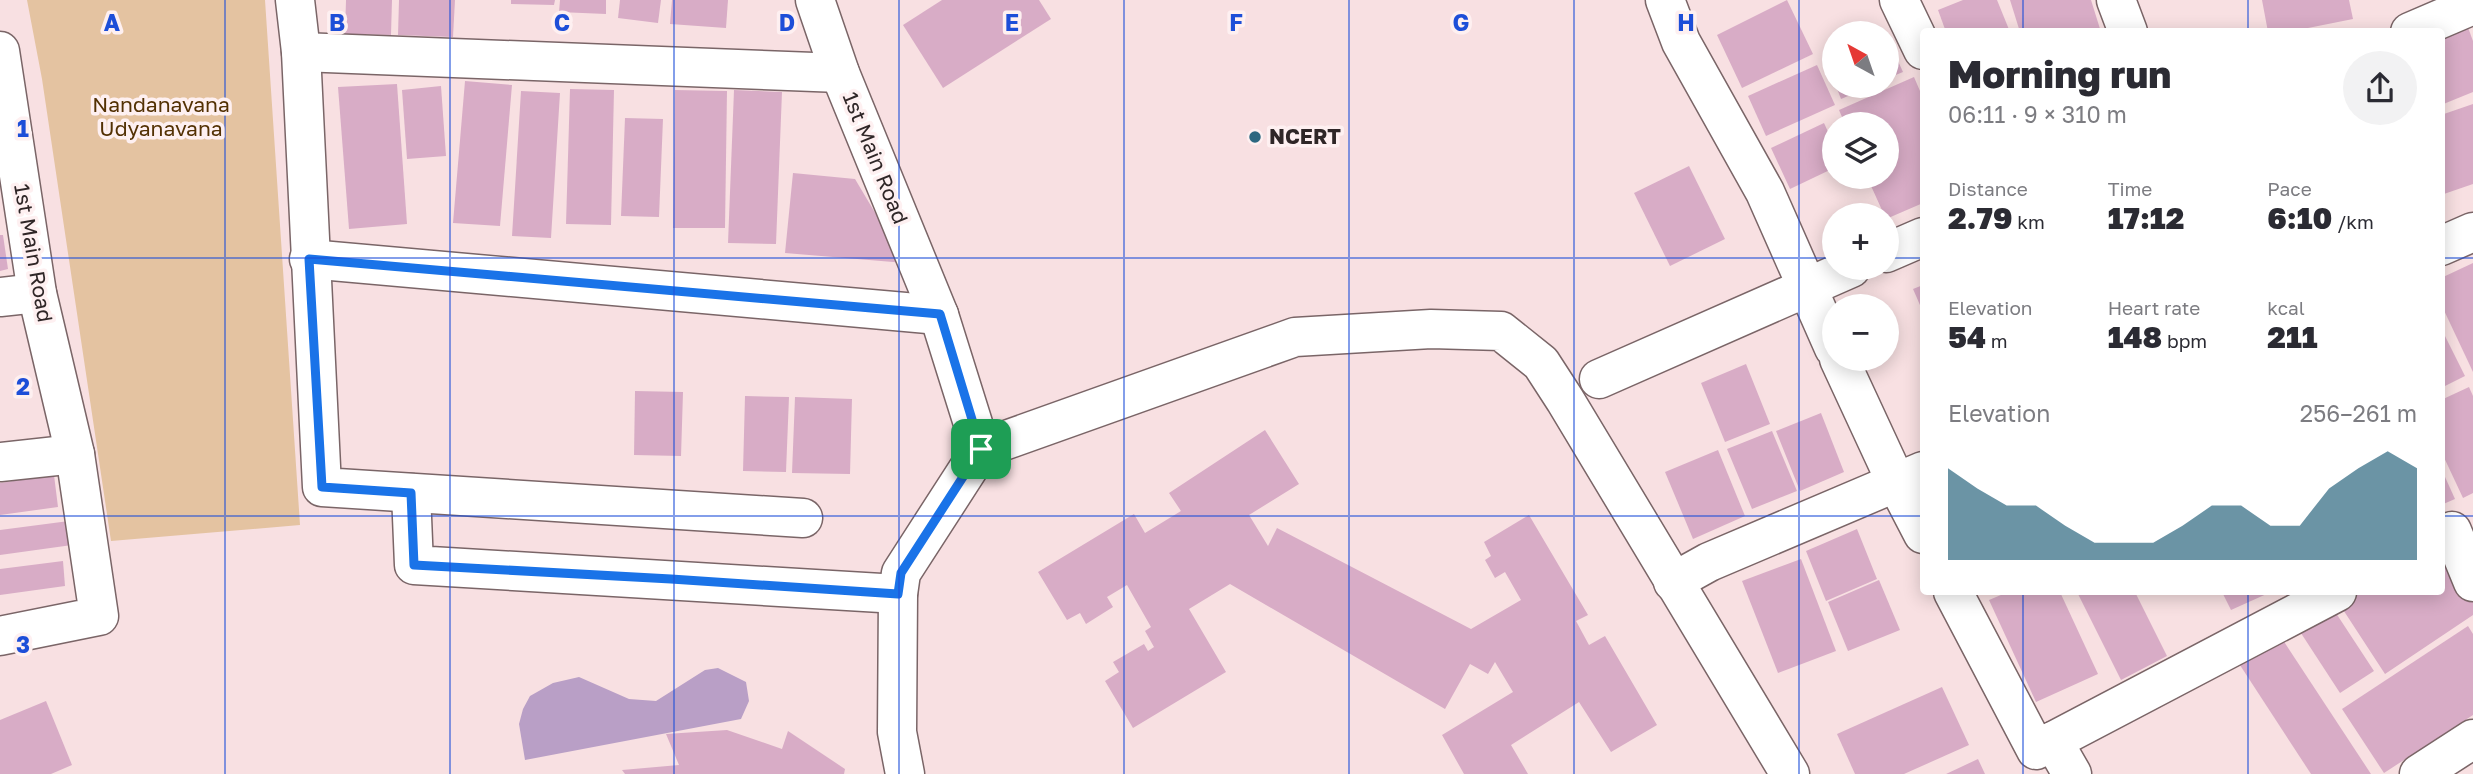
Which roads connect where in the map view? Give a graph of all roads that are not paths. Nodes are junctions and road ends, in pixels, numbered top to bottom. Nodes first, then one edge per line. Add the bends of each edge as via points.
1 (295, 0) edge
2 (815, 0) edge
3 (1665, 0) edge
4 (1899, 0) edge
5 (2116, 0) edge
6 (2473, 5) edge
7 (2126, 28) edge
8 (2419, 28) edge
9 (1920, 44) edge
10 (0, 51) edge
11 (301, 52) junction
12 (840, 73) junction
13 (2473, 232) edge
14 (1920, 238) edge
15 (2445, 244) edge
16 (1899, 247) edge
17 (309, 259) junction
18 (1823, 280) edge
19 (1806, 287) junction
20 (19, 295) edge
21 (940, 314) junction
22 (1822, 322) edge
23 (1846, 371) edge
24 (1599, 379) dead end
25 (981, 449) junction
26 (75, 454) junction
27 (0, 462) edge
28 (1910, 477) edge
29 (411, 493) junction
30 (1632, 513) junction
31 (803, 518) dead end
32 (1920, 521) edge
33 (2455, 529) edge
34 (1673, 582) junction
35 (2473, 582) edge
36 (898, 594) junction
37 (1956, 595) edge
38 (2331, 595) edge
39 (0, 636) edge
40 (1724, 713) dead end
41 (2473, 739) edge
42 (2053, 741) junction
43 (905, 774) edge
44 (1790, 774) edge
45 (2072, 774) edge
46 (2418, 774) edge

1 - 11 street
2 - 12 street, 1st Main Road
3 - 19 street via 1681,42 1765,192
4 - 9 street
5 - 7 street
6 - 8 street
10 - 20 street, 1st Main Road
11 - 12 street
11 - 17 street
12 - 21 street, 1st Main Road
13 - 15 street
14 - 16 street
17 - 21 street
17 - 29 street via 322,487
18 - 19 street
19 - 22 street
19 - 24 street
20 - 26 street, 1st Main Road
21 - 25 street, 1st Main Road
23 - 28 street
25 - 30 street via 1296,337 1430,329 1501,331 1541,363
25 - 36 street via 901,573
26 - 27 street
26 - 39 street, 1st Main Road via 99,615
28 - 32 street
28 - 34 street via 1709,562
29 - 31 street
29 - 36 street via 414,565
30 - 34 street
30 - 40 street via 1614,524
33 - 35 street
34 - 44 street
36 - 43 street via 897,732
37 - 42 street via 2036,750
38 - 42 street
41 - 46 street
42 - 45 street

